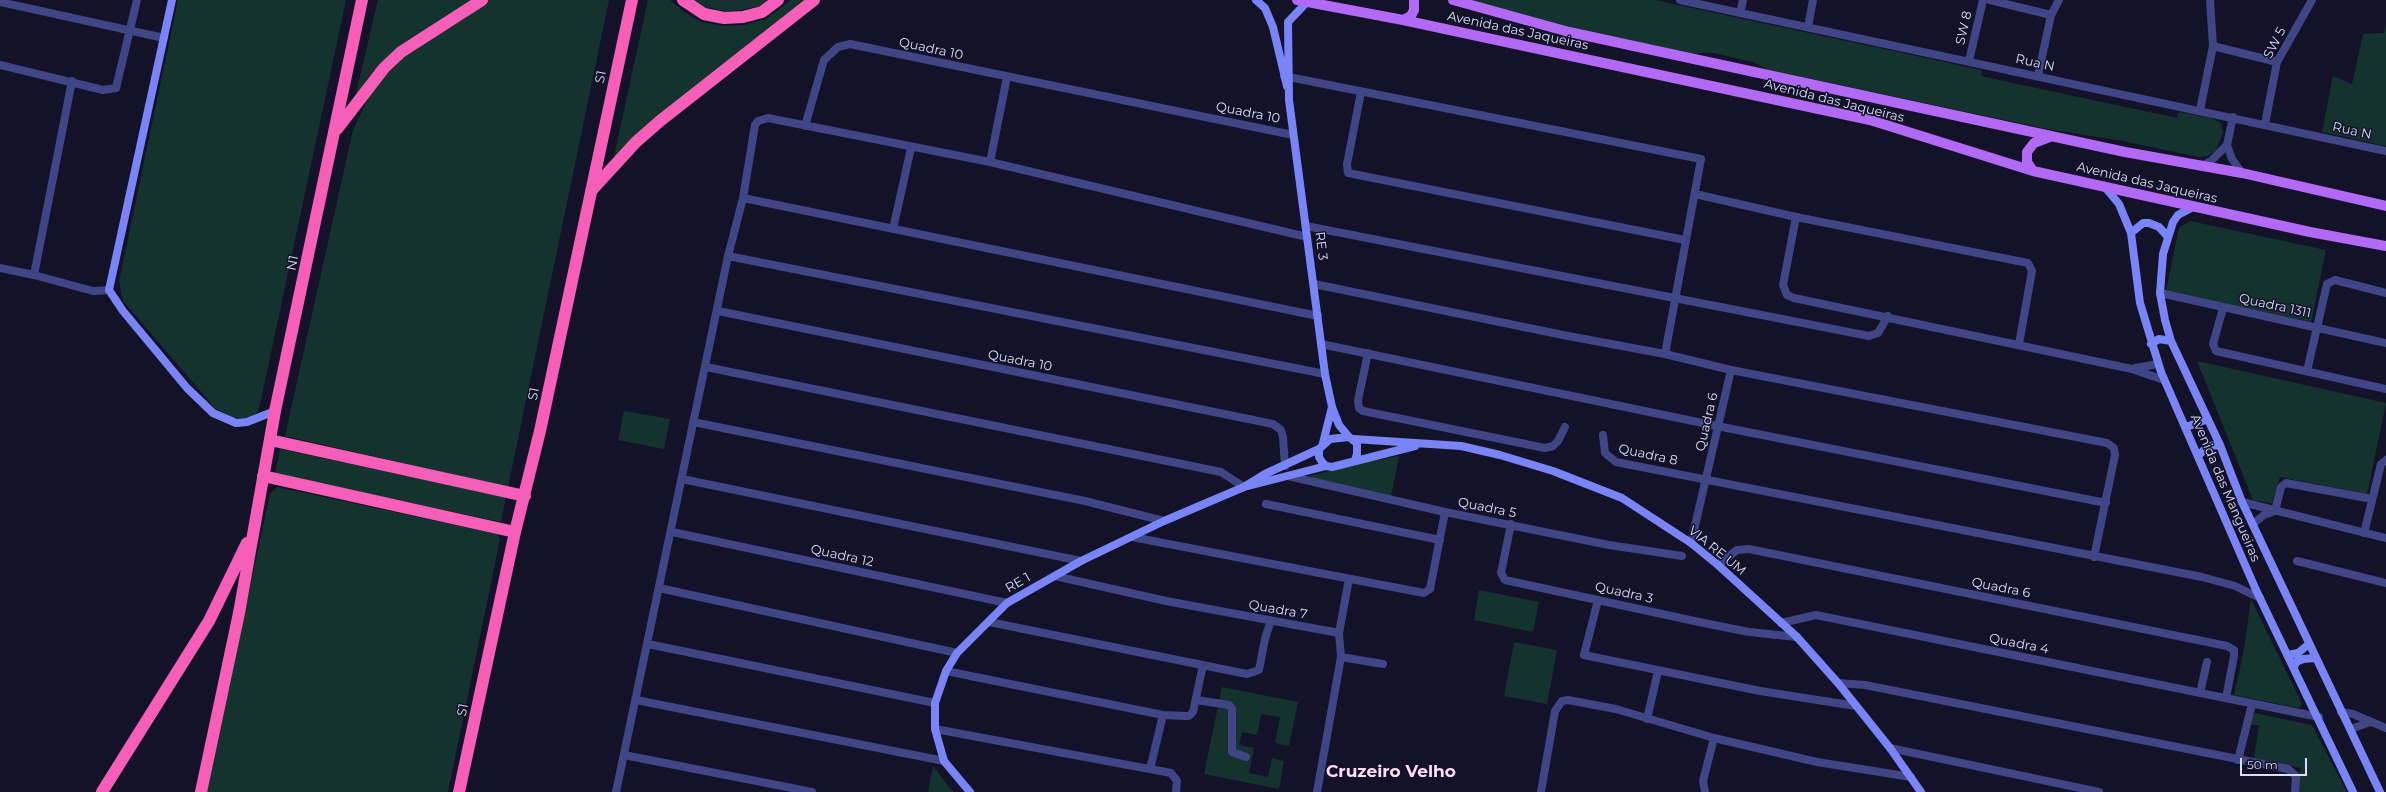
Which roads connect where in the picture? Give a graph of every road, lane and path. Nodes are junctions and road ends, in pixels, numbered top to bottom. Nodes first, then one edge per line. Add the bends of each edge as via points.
1 (137, 0) edge
2 (172, 0) edge
3 (362, 0) edge
4 (482, 0) edge
5 (632, 0) edge
6 (682, 0) edge
7 (778, 0) edge
8 (814, 0) edge
9 (1256, 0) edge
10 (1414, 0) edge
11 (1454, 0) edge
12 (1680, 0) edge
13 (1743, 0) edge
14 (1813, 0) edge
15 (1983, 0) edge
16 (1990, 0) edge
17 (2059, 0) edge
18 (2210, 0) edge
19 (2312, 0) edge
20 (1302, 1) edge
21 (1, 4) edge
22 (1740, 13) junction
23 (2051, 15) junction
24 (1403, 20) junction
25 (1808, 27) junction
26 (130, 31) junction
27 (164, 38) junction
28 (2213, 46) junction
29 (1969, 61) junction
30 (2277, 62) junction
31 (0, 65) edge
32 (2038, 76) junction
33 (1007, 77) junction
34 (1287, 77) junction
35 (72, 81) junction
36 (1360, 92) junction
37 (2200, 110) junction
38 (2233, 117) junction
39 (2265, 124) junction
40 (805, 126) junction
41 (335, 132) junction
42 (1293, 135) junction
43 (2052, 136) junction
44 (2228, 145) junction
45 (910, 148) junction
46 (2386, 151) edge
47 (990, 162) junction
48 (2202, 166) junction
49 (2033, 171) junction
50 (2242, 173) junction
51 (2104, 186) junction
52 (591, 191) junction
53 (1695, 194) junction
54 (743, 198) junction
55 (2386, 206) edge
56 (2193, 207) junction
57 (1796, 217) junction
58 (1306, 226) junction
59 (893, 229) junction
60 (2131, 233) junction
61 (1307, 237) junction
62 (2168, 237) junction
63 (1685, 240) junction
64 (2386, 246) edge
65 (728, 256) junction
66 (0, 268) edge
67 (34, 275) junction
68 (1314, 284) junction
69 (109, 290) junction
70 (2160, 293) junction
71 (2386, 293) edge
72 (1674, 297) junction
73 (2223, 308) junction
74 (718, 311) junction
75 (1318, 316) junction
76 (1888, 316) junction
77 (2316, 327) junction
78 (2171, 341) junction
79 (2386, 343) edge
80 (1321, 344) junction
81 (2019, 344) junction
82 (2151, 344) junction
83 (1368, 353) junction
84 (1665, 354) junction
85 (2158, 364) junction
86 (706, 367) junction
87 (2132, 369) junction
88 (1731, 370) junction
89 (2307, 371) junction
90 (1325, 374) junction
91 (2164, 380) junction
92 (2386, 389) edge
93 (1332, 407) junction
94 (275, 411) junction
95 (2208, 419) junction
96 (693, 422) junction
97 (1717, 426) junction
98 (1565, 427) dead end
99 (2186, 427) junction
100 (1604, 435) dead end
101 (1351, 438) junction
102 (270, 440) junction
103 (1422, 445) junction
104 (2220, 445) junction
105 (1321, 446) junction
106 (2198, 455) junction
107 (1355, 460) junction
108 (2386, 460) edge
109 (1285, 466) junction
110 (1326, 466) junction
111 (263, 476) junction
112 (1288, 476) junction
113 (682, 479) junction
114 (1707, 479) junction
115 (1244, 487) junction
116 (525, 496) junction
117 (2372, 499) junction
118 (2106, 502) junction
119 (2242, 502) junction
120 (1266, 504) dead end
121 (2275, 511) junction
122 (1446, 512) junction
123 (1164, 521) junction
124 (1511, 524) junction
125 (2253, 524) junction
126 (253, 532) junction
127 (516, 532) junction
128 (672, 532) junction
129 (2364, 533) junction
130 (1132, 536) junction
131 (2386, 538) edge
132 (1440, 540) junction
133 (1691, 543) junction
134 (1682, 556) dead end
135 (2094, 557) junction
136 (1081, 561) junction
137 (2298, 561) dead end
138 (1718, 565) junction
139 (1055, 576) junction
140 (1349, 579) junction
141 (2253, 582) junction
142 (2386, 583) edge
143 (2235, 586) junction
144 (659, 588) junction
145 (2260, 598) junction
146 (1598, 600) junction
147 (1007, 603) junction
148 (1271, 620) junction
149 (989, 622) junction
150 (1781, 623) junction
151 (1339, 633) junction
152 (1797, 637) junction
153 (648, 644) junction
154 (2310, 644) junction
155 (957, 653) junction
156 (2288, 654) junction
157 (1341, 657) junction
158 (2316, 658) junction
159 (2207, 662) dead end
160 (1384, 664) dead end
161 (1203, 665) junction
162 (2294, 667) junction
163 (946, 670) junction
164 (1658, 671) junction
165 (1838, 683) junction
166 (2200, 693) junction
167 (2226, 698) junction
168 (636, 700) junction
169 (1196, 700) junction
170 (2311, 701) junction
171 (935, 704) junction
172 (2252, 704) junction
173 (1856, 706) junction
174 (2341, 712) junction
175 (2300, 713) junction
176 (1163, 715) junction
177 (2319, 717) junction
178 (1647, 719) junction
179 (2370, 722) junction
180 (2386, 728) edge
181 (935, 729) junction
182 (2351, 729) junction
183 (1714, 738) junction
184 (1890, 748) junction
185 (624, 755) junction
186 (1246, 757) dead end
187 (2238, 760) junction
188 (944, 761) junction
189 (1150, 769) junction
190 (1911, 777) junction
191 (102, 792) edge
192 (201, 792) edge
193 (459, 792) edge
194 (616, 792) edge
195 (812, 792) edge
196 (970, 792) edge
197 (1176, 792) edge
198 (1318, 792) edge
199 (1540, 792) edge
200 (1705, 792) edge
201 (1921, 792) edge
202 (2098, 792) edge
203 (2295, 792) edge
204 (2354, 792) edge
205 (2380, 792) edge

1 - 26 street
2 - 27 street
3 - 41 highway, N1
4 - 41 highway via 401,52 384,68
5 - 52 highway, S1
6 - 7 highway via 704,14 724,18 762,12
8 - 52 highway via 660,121 636,142
9 - 34 street, RE 3 via 1265,8 1273,27
10 - 24 main road via 1411,16
11 - 43 main road, Avenida das Jaqueiras via 1569,32
12 - 22 street, Rua N
13 - 22 street
14 - 25 street
15 - 29 street, SW 8
16 - 23 street
17 - 23 street
18 - 28 street
19 - 30 street, SW 5
20 - 24 main road, Avenida das Jaqueiras
20 - 34 street, RE 3 via 1288,22 1286,30
21 - 26 street
22 - 25 street, Rua N
23 - 32 street
24 - 49 main road, Avenida das Jaqueiras via 1870,120
25 - 29 street, Rua N
26 - 27 street
26 - 35 street via 116,88 103,90
27 - 69 street
28 - 30 street
28 - 37 street
29 - 32 street, Rua N
30 - 39 street, SW 5
31 - 35 street
32 - 37 street, Rua N
33 - 40 street, Quadra 10 via 845,45 828,54 821,65
33 - 42 street, Quadra 10
33 - 47 street
34 - 36 street
34 - 42 street, RE 3
35 - 67 street
36 - 53 street via 1701,159
36 - 63 street via 1347,164 1348,172
37 - 38 street, Rua N
38 - 39 street, Rua N
38 - 44 street
39 - 46 street, Rua N
40 - 45 street
40 - 54 street via 768,118 758,121 755,125
41 - 94 highway, N1
42 - 58 street, RE 3
43 - 48 main road, Avenida das Jaqueiras
43 - 49 main road via 2034,143 2027,152 2027,162
44 - 48 street
44 - 50 street via 2232,159
45 - 47 street
45 - 59 street
47 - 61 street
48 - 50 main road, Avenida das Jaqueiras
49 - 51 main road, Avenida das Jaqueiras
50 - 55 main road, Avenida das Jaqueiras
51 - 56 main road, Avenida das Jaqueiras
51 - 60 street, Avenida das Mangueiras via 2122,210
52 - 116 highway, S1
53 - 57 street
53 - 63 street
54 - 59 street
54 - 65 street
56 - 62 street, Avenida das Mangueiras via 2178,215
56 - 64 main road, Avenida das Jaqueiras
57 - 76 street via 1783,285 1787,295
57 - 81 street via 2028,263 2032,271
58 - 61 street, RE 3
58 - 72 street
59 - 75 street
60 - 62 street via 2143,223 2149,223 2159,227
60 - 82 street, Avenida das Mangueiras via 2140,303
61 - 68 street, RE 3
62 - 70 street, Avenida das Mangueiras via 2163,254
63 - 72 street
65 - 74 street
65 - 90 street
66 - 67 street
67 - 69 street via 93,292
68 - 75 street, RE 3
68 - 84 street
69 - 94 street via 123,311 187,388 213,413 236,423 247,422
70 - 73 street, Quadra 1311
70 - 78 street, Avenida das Mangueiras
71 - 77 street via 2331,281 2327,284
72 - 76 street via 1869,336 1878,333
72 - 84 street
73 - 77 street, Quadra 1311
73 - 89 street via 2213,344 2216,351
74 - 86 street
74 - 109 street, Quadra 10 via 1273,424 1281,430
75 - 80 street, RE 3
76 - 81 street
77 - 79 street, Quadra 1311
77 - 89 street
78 - 82 street via 2159,339
78 - 95 street, Avenida das Mangueiras
80 - 83 street
80 - 90 street, RE 3
81 - 87 street
82 - 85 street, Avenida das Mangueiras
83 - 97 street
83 - 98 street via 1358,400 1359,408 1363,411 1545,448 1553,446 1558,441
84 - 88 street
85 - 87 street
85 - 91 street, Avenida das Mangueiras
86 - 96 street
86 - 115 street via 1221,472
87 - 91 street
88 - 97 street, Quadra 6
88 - 118 street via 2107,443 2114,448 2115,455
89 - 92 street
90 - 93 street, RE 3
91 - 99 street, Avenida das Mangueiras
93 - 101 street, RE 3 via 1339,425
93 - 105 street, RE 3
94 - 102 highway, N1
95 - 99 street
95 - 104 street, Avenida das Mangueiras
96 - 113 street
96 - 123 street via 1085,501
97 - 114 street, Quadra 6
97 - 118 street
99 - 106 street, Avenida das Mangueiras
100 - 114 street, Quadra 8 via 1605,453 1616,462
101 - 103 street, VIA RE UM
101 - 105 street via 1330,439
101 - 107 street via 1358,448
102 - 111 highway, N1
102 - 116 highway
103 - 107 street, VIA RE UM
103 - 133 street, VIA RE UM via 1461,446 1500,454 1553,471 1622,498
104 - 106 street via 2208,446
104 - 119 street, Avenida das Mangueiras
105 - 109 street, RE 1
105 - 110 street via 1319,457
106 - 141 street, Avenida das Mangueiras
107 - 110 street via 1342,465
108 - 117 street via 2381,464
109 - 115 street, RE 1
110 - 112 street, RE 1
111 - 126 highway, N1
111 - 127 highway
112 - 115 street, RE 1
112 - 122 street, Quadra 5
113 - 128 street
113 - 136 street
114 - 133 street, Quadra 6
114 - 135 street
115 - 123 street, RE 1
116 - 127 highway, S1
117 - 121 street via 2286,483 2281,487
117 - 129 street
118 - 135 street
119 - 121 street
119 - 125 street, Avenida das Mangueiras
120 - 132 street
121 - 125 street via 2264,514
121 - 129 street
122 - 124 street, Quadra 5
122 - 132 street
123 - 130 street, RE 1
124 - 134 street, Quadra 5 via 1609,545
124 - 146 street, Quadra 3 via 1502,578
125 - 154 street, Avenida das Mangueiras
126 - 191 highway via 209,621
126 - 192 highway, N1 via 239,613
127 - 193 highway, S1
128 - 144 street
128 - 147 street, Quadra 12
129 - 131 street
130 - 136 street, RE 1
130 - 140 street
132 - 140 street via 1427,592 1420,593
133 - 138 street, VIA RE UM
135 - 143 street
136 - 139 street, RE 1
137 - 142 street
138 - 150 street, VIA RE UM
138 - 167 street, Quadra 6 via 1737,550 1749,550 2227,646 2234,650 2234,656
139 - 147 street, RE 1
139 - 148 street, Quadra 7 via 1166,601
140 - 151 street
141 - 143 street
141 - 145 street, Avenida das Mangueiras
143 - 145 street
144 - 153 street
144 - 155 street
145 - 156 street, Avenida das Mangueiras
146 - 152 street, Quadra 3 via 1749,632
146 - 164 street via 1584,655
147 - 149 street, RE 1
148 - 151 street, Quadra 7
148 - 161 street via 1258,670 1254,673 1247,674
149 - 155 street, RE 1
149 - 161 street
150 - 152 street, VIA RE UM
150 - 166 street, Quadra 4 via 1816,615
151 - 157 street
152 - 165 street, VIA RE UM
153 - 168 street
153 - 171 street
154 - 156 street via 2298,653
154 - 158 street, Avenida das Mangueiras
155 - 163 street, RE 1
156 - 162 street, Avenida das Mangueiras
157 - 160 street
157 - 198 street
158 - 162 street via 2303,659 2296,662
158 - 174 street, Avenida das Mangueiras
159 - 166 street
161 - 169 street
162 - 170 street, Avenida das Mangueiras
163 - 171 street, RE 1
163 - 176 street
164 - 173 street
164 - 178 street
165 - 173 street, VIA RE UM
165 - 187 street via 1865,684
166 - 167 street, Quadra 4
167 - 172 street, Quadra 4
168 - 185 street
168 - 188 street
169 - 176 street via 1193,712 1189,716
169 - 186 street via 1232,708 1232,752
170 - 175 street
170 - 177 street, Avenida das Mangueiras
171 - 181 street, RE 1
172 - 175 street, Quadra 4
172 - 187 street
173 - 184 street, VIA RE UM
174 - 179 street via 2353,714
174 - 182 street, Avenida das Mangueiras
175 - 177 street, Quadra 4
176 - 189 street
177 - 204 street, Avenida das Mangueiras
178 - 183 street
178 - 199 street via 1616,709 1562,701 1555,711
179 - 180 street
179 - 182 street
181 - 188 street, RE 1
181 - 189 street
182 - 205 street, Avenida das Mangueiras
183 - 190 street via 1817,762
183 - 200 street via 1703,781
184 - 190 street, VIA RE UM
184 - 202 street
185 - 194 street
185 - 195 street
187 - 203 street via 2294,772 2297,779
188 - 196 street, RE 1
189 - 197 street via 1171,773 1177,781
190 - 201 street, VIA RE UM

